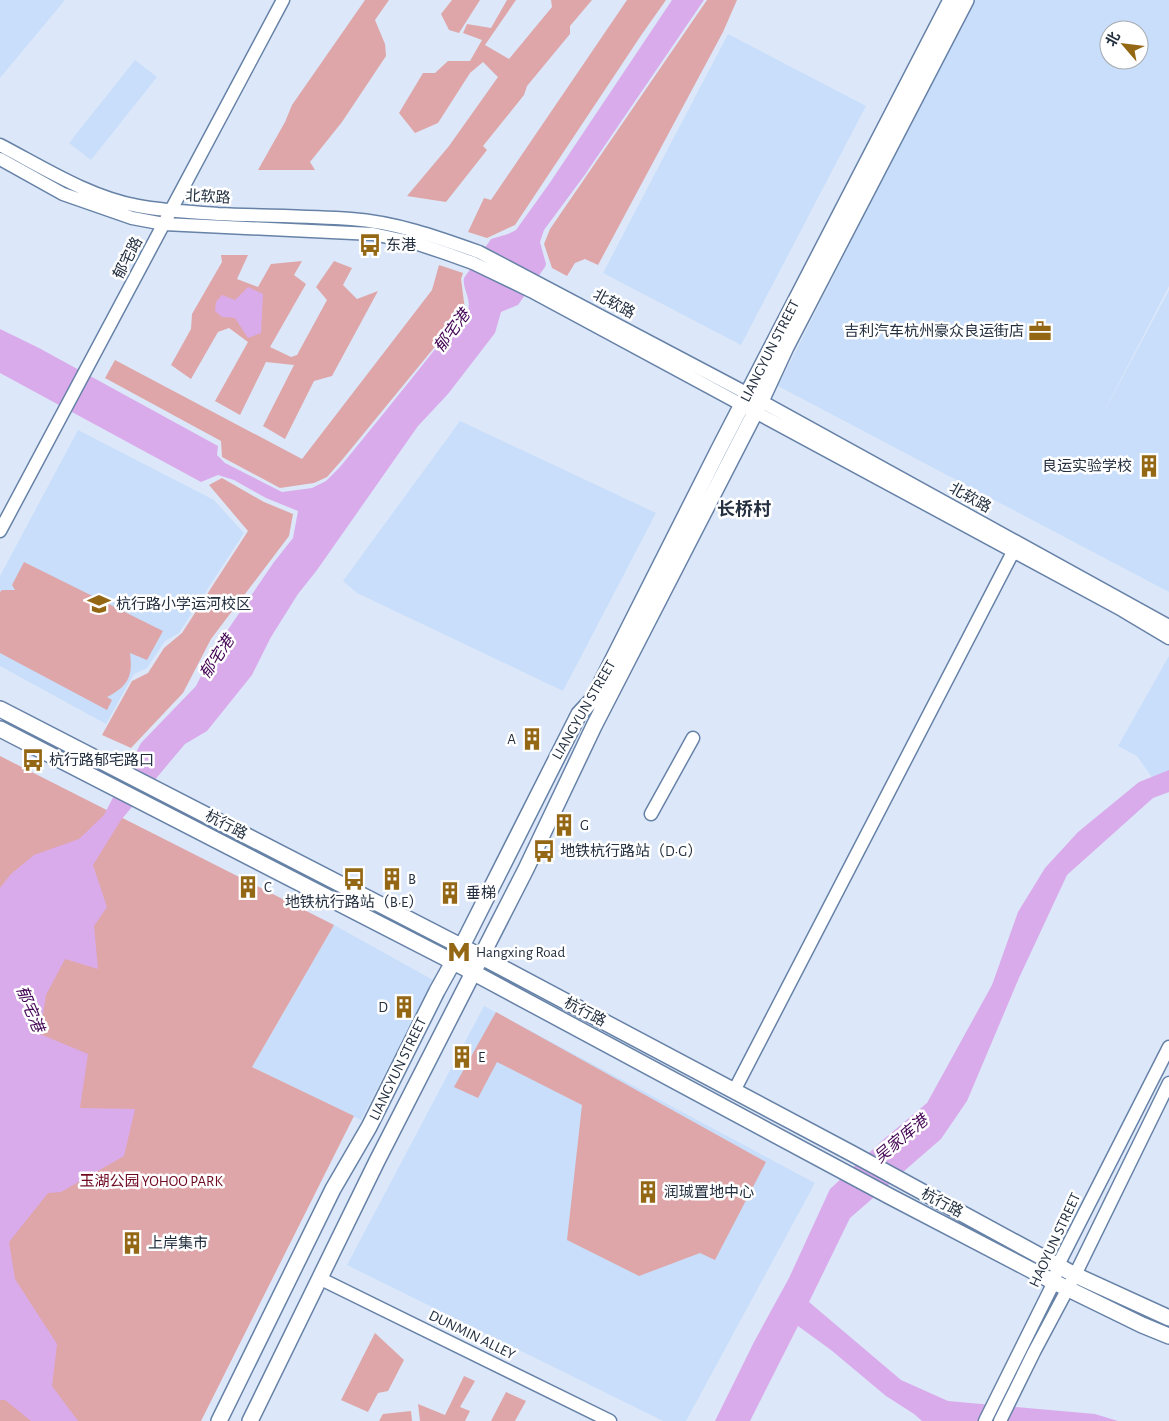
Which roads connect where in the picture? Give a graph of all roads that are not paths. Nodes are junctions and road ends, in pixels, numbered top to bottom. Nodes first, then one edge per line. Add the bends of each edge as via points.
1 (283, 0) edge
2 (951, 0) edge
3 (966, 0) edge
4 (0, 145) edge
5 (0, 159) edge
6 (170, 211) junction
7 (164, 224) junction
8 (476, 258) junction
9 (752, 403) junction
10 (0, 531) edge
11 (1013, 552) junction
12 (1169, 626) edge
13 (1169, 638) edge
14 (0, 709) edge
15 (0, 729) edge
16 (693, 738) dead end
17 (651, 814) dead end
18 (462, 946) junction
19 (482, 956) junction
20 (454, 962) junction
21 (473, 972) junction
22 (1169, 1047) edge
23 (1169, 1082) edge
24 (734, 1091) junction
25 (1058, 1265) junction
26 (1075, 1274) junction
27 (321, 1279) junction
28 (1060, 1285) junction
29 (1169, 1318) edge
30 (1169, 1336) edge
31 (219, 1421) edge
32 (250, 1421) edge
33 (610, 1421) edge
34 (986, 1421) edge
35 (1000, 1421) edge

1 - 6 street, 郁宅路
2 - 9 main road, LIANGYUN STREET
3 - 9 main road, LIANGYUN STREET via 786,346
4 - 6 street, 北软路 via 103,196 136,206
5 - 7 street, 北软路 via 63,194 132,218
6 - 7 street, 郁宅路
6 - 8 street, 北软路 via 352,219 395,225 436,236
7 - 8 street, 北软路 via 373,234
7 - 10 street, 郁宅路
8 - 9 street, 北软路
9 - 11 street, 北软路
9 - 12 street, 北软路
9 - 18 main road, LIANGYUN STREET via 593,699 579,714
9 - 19 main road, LIANGYUN STREET
11 - 13 street, 北软路
11 - 24 street
14 - 18 main road, 杭行路
15 - 20 main road, 杭行路
16 - 17 street
18 - 19 main road, 杭行路
18 - 20 main road, LIANGYUN STREET
19 - 21 main road, LIANGYUN STREET
19 - 24 main road, 杭行路
20 - 21 main road, 杭行路
20 - 31 main road, LIANGYUN STREET via 369,1127 333,1189
21 - 27 main road, LIANGYUN STREET
21 - 28 main road, 杭行路
22 - 25 street, HAOYUN STREET
23 - 26 street, HAOYUN STREET
24 - 25 main road, 杭行路
25 - 26 main road, 杭行路
25 - 28 street, HAOYUN STREET
26 - 28 street, HAOYUN STREET
26 - 29 main road, 杭行路
27 - 32 main road, LIANGYUN STREET
27 - 33 street, DUNMIN ALLEY
28 - 30 main road, 杭行路
28 - 34 street, HAOYUN STREET
28 - 35 street, HAOYUN STREET

